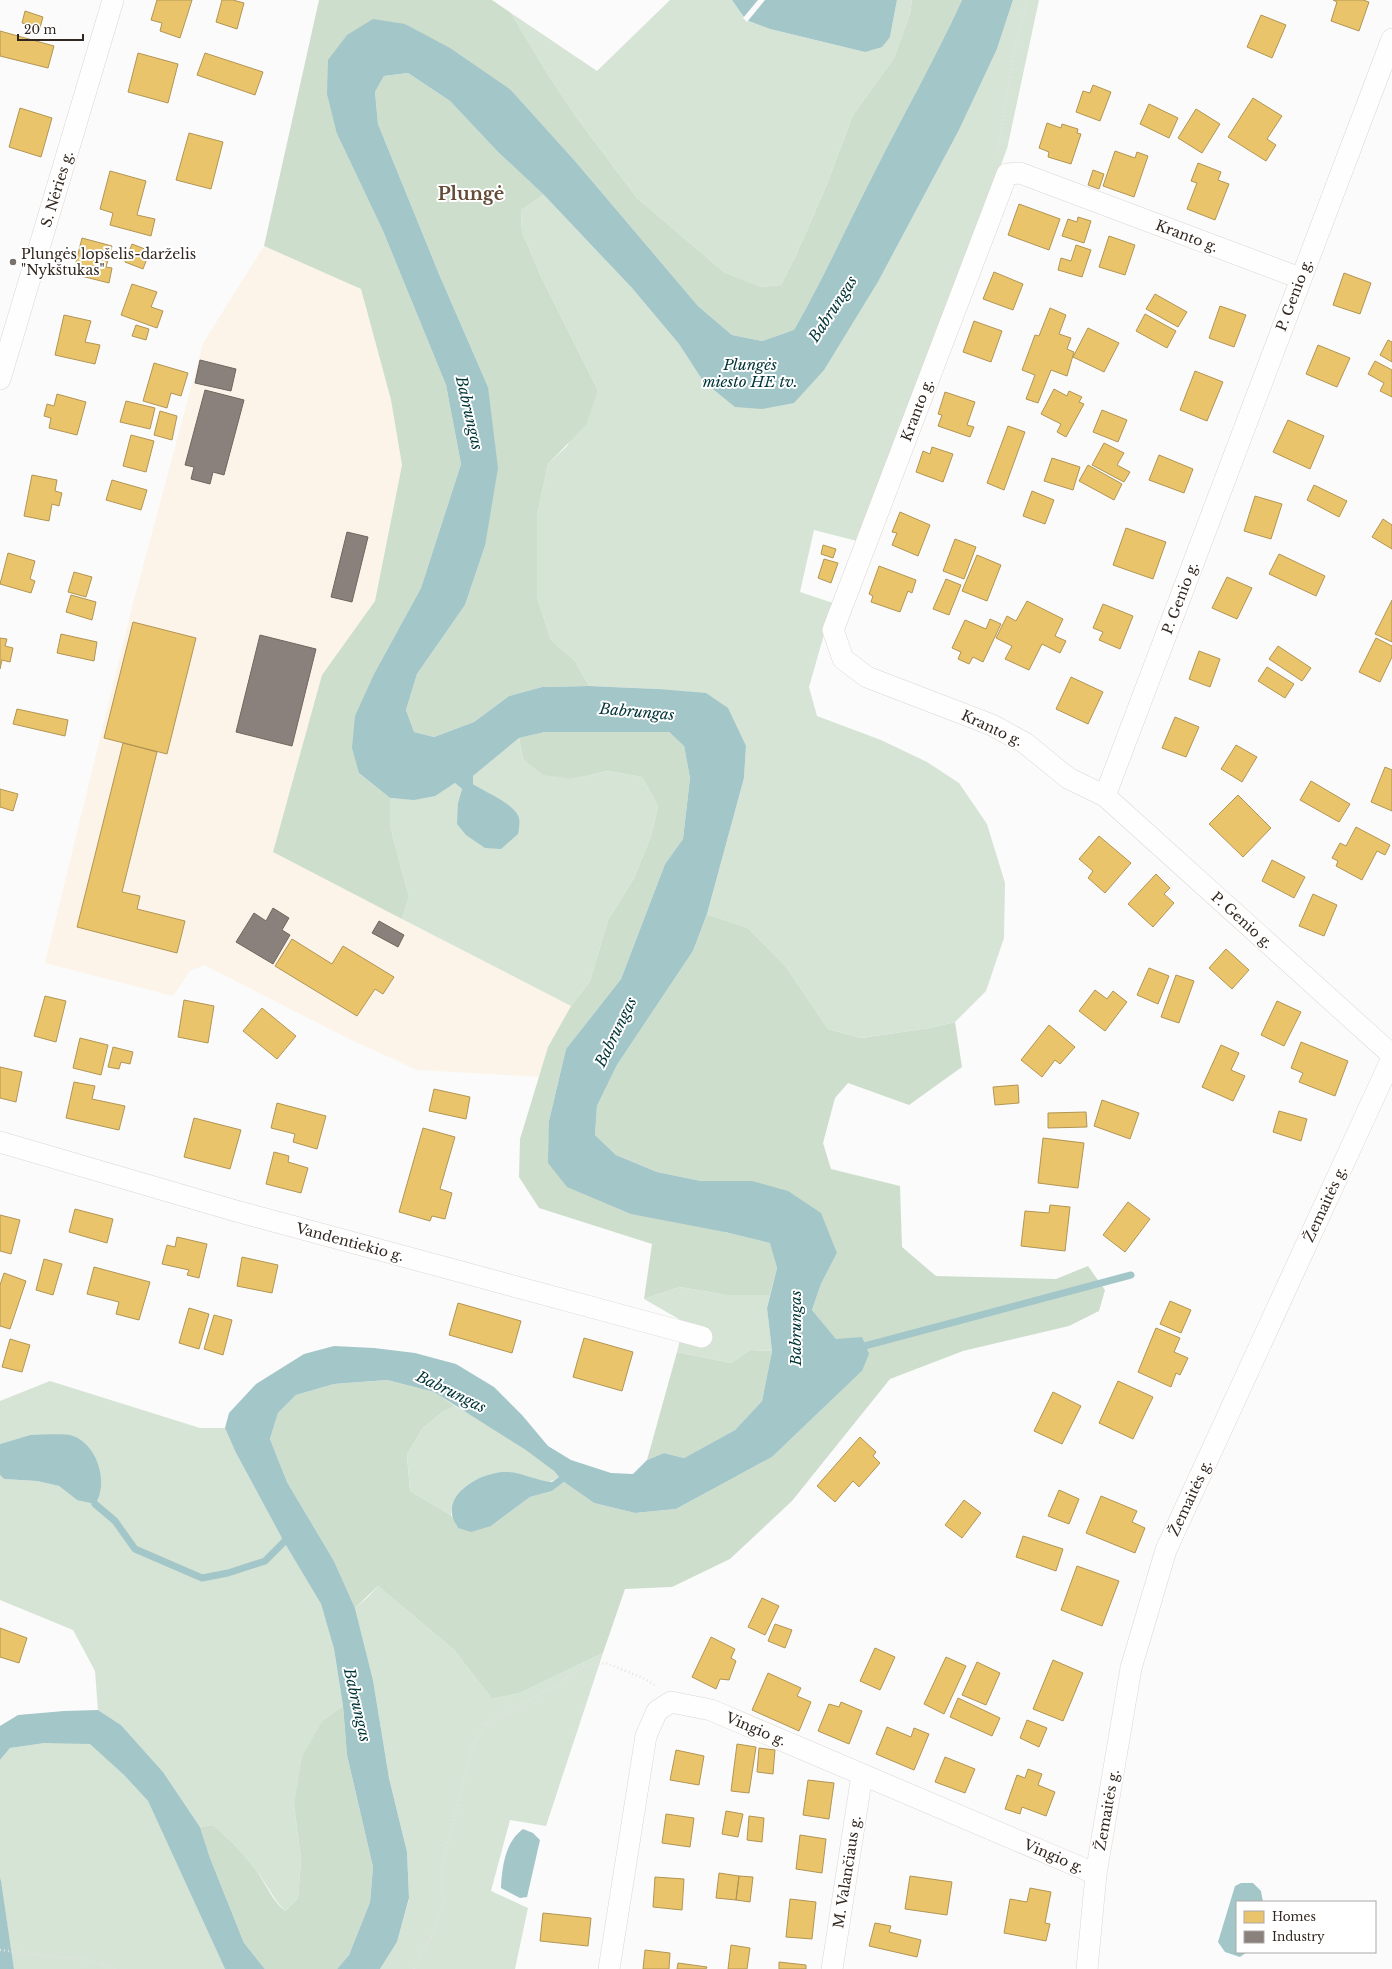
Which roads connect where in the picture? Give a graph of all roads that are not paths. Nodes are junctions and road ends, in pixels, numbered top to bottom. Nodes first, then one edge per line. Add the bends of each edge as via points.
1 (113, 0) edge
2 (1392, 38) edge
3 (1300, 278) junction
4 (0, 379) edge
5 (1105, 796) junction
6 (1392, 1057) edge
7 (0, 1142) edge
8 (702, 1337) dead end
9 (862, 1775) junction
10 (1096, 1874) junction
11 (609, 1969) edge
12 (832, 1969) edge
13 (1086, 1969) edge

1 - 4 street, S. Nėries g.
2 - 3 street, P. Genio g.
3 - 5 street, P. Genio g.
3 - 5 street, Kranto g. via 1020,173 1007,174 834,630 843,659 866,677 992,725 1025,742 1068,778
5 - 6 street, P. Genio g.
6 - 10 street, Žemaitės g. via 1166,1550 1131,1668
7 - 8 street, Vandentiekio g. via 236,1211
9 - 10 street, Vingio g.
9 - 11 street, Vingio g. via 711,1710 671,1702 657,1711 646,1736
9 - 12 street, M. Valančiaus g.
10 - 13 street, Žemaitės g.

